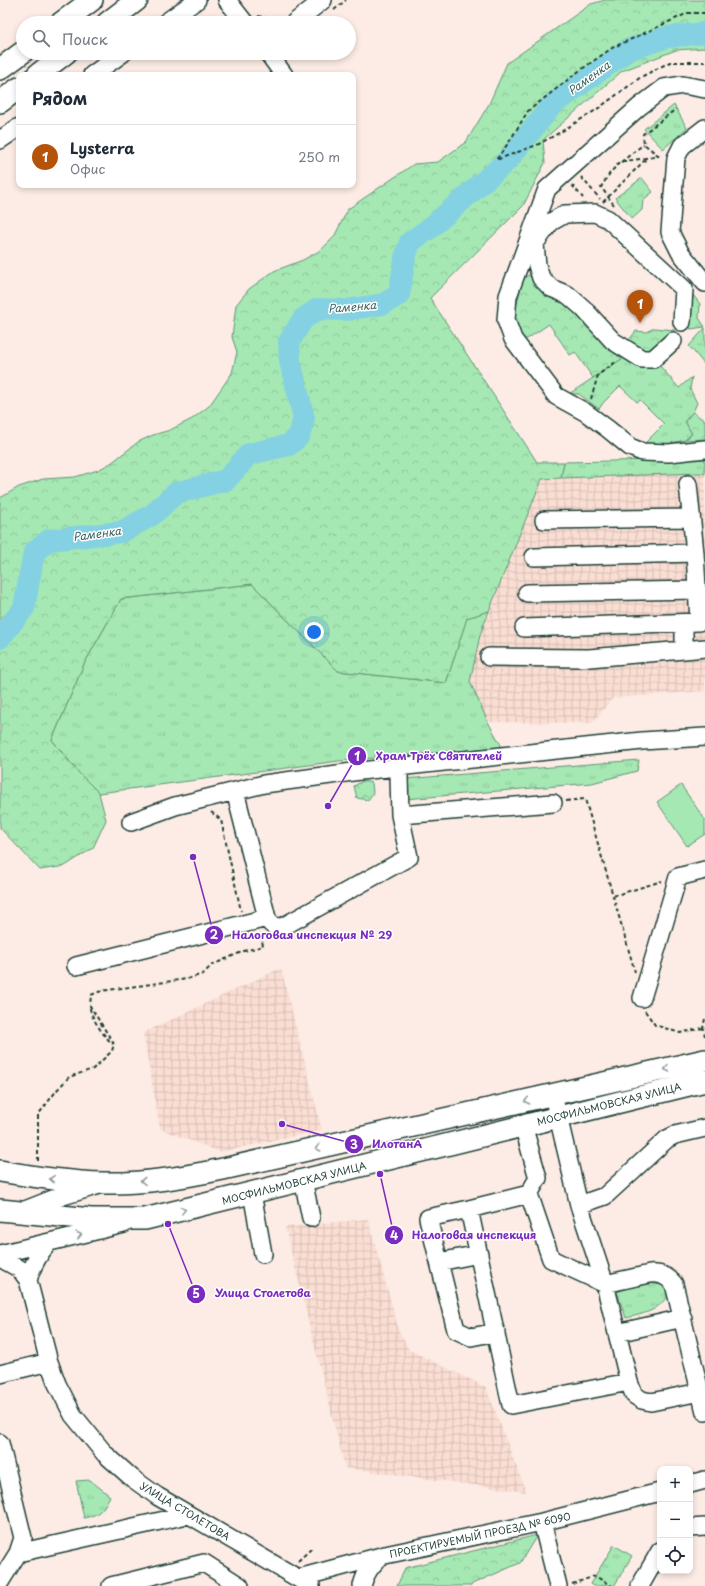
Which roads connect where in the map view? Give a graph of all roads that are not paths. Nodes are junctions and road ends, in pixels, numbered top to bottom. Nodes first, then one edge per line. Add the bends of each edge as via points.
1 (92, 0) edge
2 (137, 0) edge
3 (197, 0) edge
4 (227, 0) edge
5 (323, 0) edge
6 (70, 16) edge
7 (116, 16) edge
8 (175, 16) edge
9 (247, 16) edge
10 (295, 16) edge
11 (16, 57) edge
12 (57, 60) edge
13 (113, 60) edge
14 (273, 60) edge
15 (0, 70) edge
16 (41, 72) edge
17 (96, 72) edge
18 (282, 72) edge
19 (705, 89) edge
20 (16, 90) edge
21 (0, 102) edge
22 (705, 128) edge
23 (16, 129) edge
24 (0, 140) edge
25 (534, 236) junction
26 (705, 283) edge
27 (682, 322) dead end
28 (673, 341) dead end
29 (705, 449) edge
30 (688, 484) dead end
31 (691, 518) junction
32 (544, 520) dead end
33 (695, 553) junction
34 (534, 557) dead end
35 (698, 590) junction
36 (527, 593) dead end
37 (696, 622) edge
38 (524, 628) dead end
39 (705, 648) edge
40 (684, 650) junction
41 (489, 657) dead end
42 (705, 737) edge
43 (395, 768) junction
44 (235, 791) junction
45 (553, 803) road end
46 (400, 815) junction
47 (131, 822) dead end
48 (705, 870) edge
49 (256, 921) junction
50 (76, 966) dead end
51 (642, 998) road end
52 (705, 1060) edge
53 (705, 1081) edge
54 (553, 1095) junction
55 (558, 1116) junction
56 (452, 1118) junction
57 (523, 1125) junction
58 (705, 1128) edge
59 (457, 1142) junction
60 (0, 1171) edge
61 (303, 1180) junction
62 (105, 1183) junction
63 (252, 1193) junction
64 (529, 1194) junction
65 (580, 1205) junction
66 (470, 1209) junction
67 (10, 1211) edge
68 (311, 1218) dead end
69 (145, 1219) junction
70 (0, 1220) edge
71 (48, 1243) junction
72 (0, 1254) edge
73 (263, 1254) dead end
74 (479, 1254) junction
75 (0, 1258) edge
76 (439, 1262) junction
77 (28, 1280) junction
78 (605, 1284) junction
79 (683, 1318) junction
80 (496, 1332) junction
81 (617, 1333) junction
82 (49, 1362) junction
83 (0, 1374) edge
84 (628, 1382) junction
85 (704, 1404) edge
86 (0, 1443) edge
87 (705, 1480) edge
88 (693, 1483) edge
89 (657, 1493) edge
90 (188, 1515) junction
91 (542, 1522) junction
92 (705, 1527) edge
93 (693, 1528) edge
94 (18, 1553) junction
95 (657, 1556) edge
96 (380, 1557) junction
97 (0, 1582) edge
98 (305, 1582) edge
99 (111, 1586) edge
100 (240, 1586) edge
101 (362, 1586) edge
102 (558, 1586) edge
103 (640, 1586) edge

1 - 6 main road
2 - 7 main road
3 - 8 street
4 - 9 street
5 - 10 street
11 - 15 main road
12 - 16 main road
13 - 17 street
14 - 18 street
19 - 25 street via 683,85 664,88 640,107 547,188
20 - 21 main road
22 - 26 street via 682,146 676,158 670,232 680,252
23 - 24 street
25 - 27 street via 565,214 595,213 608,219 684,289
25 - 28 street via 536,265 541,278 551,288 568,295 583,308 613,341 642,359 653,359
25 - 29 street via 508,296 506,320 513,339 556,396 585,412 630,447 642,452 669,453
30 - 31 street
31 - 32 street
31 - 33 street
33 - 34 street
33 - 35 street
35 - 36 street
35 - 37 street
37 - 38 street
37 - 40 street
39 - 40 street
40 - 41 street via 588,658
42 - 43 street via 642,741
43 - 44 street via 264,784
43 - 46 street via 399,776
44 - 47 street via 175,806
44 - 49 street
45 - 46 street
46 - 49 street via 409,857 284,926 276,927
48 - 51 street via 678,877
49 - 50 street
52 -> 54 main road, МОСФИЛЬМОВСКАЯ УЛИЦА
53 - 55 main road, МОСФИЛЬМОВСКАЯ УЛИЦА
54 - 55 street
54 -> 56 main road, МОСФИЛЬМОВСКАЯ УЛИЦА
55 - 57 main road, МОСФИЛЬМОВСКАЯ УЛИЦА
55 - 65 street
56 - 59 street via 461,1120 466,1127 465,1136
56 -> 62 main road, МОСФИЛЬМОВСКАЯ УЛИЦА via 185,1177
57 - 59 main road, МОСФИЛЬМОВСКАЯ УЛИЦА
57 - 64 street via 538,1178
58 - 65 street via 667,1139 605,1196
59 - 61 main road, МОСФИЛЬМОВСКАЯ УЛИЦА
62 -> 60 main road via 47,1179
61 - 63 main road, МОСФИЛЬМОВСКАЯ УЛИЦА
61 - 68 street
62 - 67 street, МОСФИЛЬМОВСКАЯ УЛИЦА
69 -> 63 main road, МОСФИЛЬМОВСКАЯ УЛИЦА
63 - 73 street
64 - 66 street
64 - 78 street via 551,1259
65 - 78 street
66 - 74 street
66 - 76 street via 428,1218
67 - 69 main road via 91,1219
67 - 70 street, МОСФИЛЬМОВСКАЯ УЛИЦА
71 -> 69 street, МОСФИЛЬМОВСКАЯ УЛИЦА
71 - 72 street, МОСФИЛЬМОВСКАЯ УЛИЦА
71 - 77 street via 32,1266
74 - 76 street
74 - 80 street
75 - 77 street, УЛИЦА СТОЛЕТОВА via 20,1269
76 - 80 street via 456,1330 471,1337
77 - 82 street, УЛИЦА СТОЛЕТОВА
78 - 79 street via 650,1274 664,1275 674,1284
78 - 81 street
79 - 81 street
79 - 85 street
80 - 84 street via 511,1404
81 - 84 street
82 - 83 street
82 - 90 street, УЛИЦА СТОЛЕТОВА via 73,1415 105,1454 132,1478
84 - 85 street via 634,1395 642,1400
86 - 94 street via 24,1538
87 - 88 street
89 - 91 street, ПРОЕКТИРУЕМЫЙ ПРОЕЗД № 6090
90 - 94 street
90 - 98 street, УЛИЦА СТОЛЕТОВА
91 - 96 street, ПРОЕКТИРУЕМЫЙ ПРОЕЗД № 6090
91 - 102 street
92 - 93 street
94 - 97 street
95 - 103 street
96 - 98 street, ПРОЕКТИРУЕМЫЙ ПРОЕЗД № 6090
96 - 101 street via 364,1576
99 - 100 street via 204,1564

